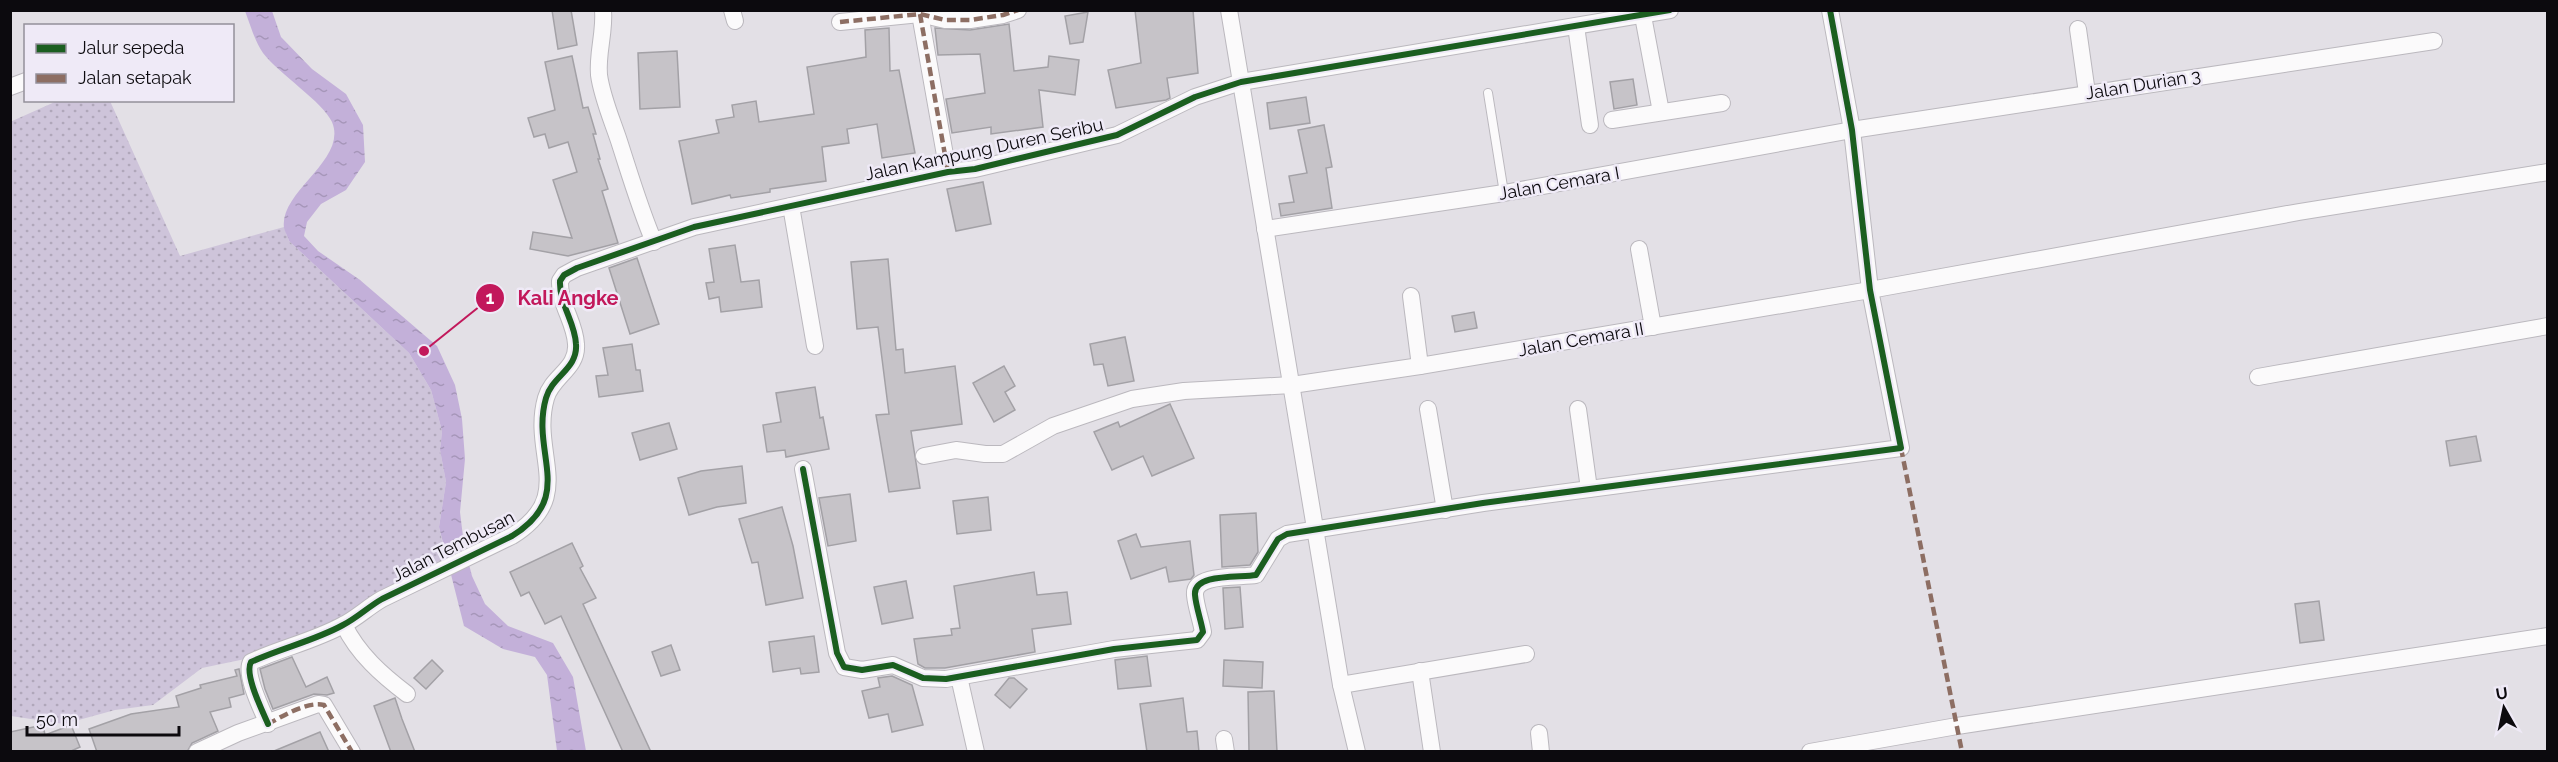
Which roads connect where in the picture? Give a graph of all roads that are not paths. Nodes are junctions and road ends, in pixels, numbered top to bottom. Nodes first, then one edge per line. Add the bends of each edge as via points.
1 (603, 10) edge
2 (1018, 10) edge
3 (1228, 10) edge
4 (1670, 10) edge
5 (1830, 10) edge
6 (920, 14) junction
7 (1643, 16) junction
8 (840, 22) dead end
9 (1576, 26) junction
10 (2078, 28) dead end
11 (2434, 41) dead end
12 (1241, 82) junction
13 (1488, 93) dead end
14 (2087, 93) junction
15 (1722, 103) dead end
16 (1660, 112) junction
17 (1612, 120) dead end
18 (1590, 125) dead end
19 (1852, 130) junction
20 (948, 172) junction
21 (2547, 172) edge
22 (1504, 193) junction
23 (792, 206) junction
24 (1265, 229) junction
25 (654, 242) junction
26 (1639, 249) dead end
27 (1870, 290) junction
28 (1411, 296) dead end
29 (2547, 326) edge
30 (1653, 327) junction
31 (815, 345) dead end
32 (1420, 366) junction
33 (2258, 377) dead end
34 (1292, 385) junction
35 (1428, 409) dead end
36 (1578, 409) dead end
37 (924, 456) dead end
38 (803, 469) dead end
39 (1589, 489) junction
40 (1445, 510) junction
41 (1315, 531) junction
42 (344, 625) junction
43 (2547, 636) edge
44 (1526, 654) dead end
45 (1420, 671) junction
46 (959, 677) junction
47 (1341, 685) junction
48 (407, 694) dead end
49 (268, 724) junction
50 (1539, 733) dead end
51 (197, 752) edge
52 (352, 752) edge
53 (976, 752) edge
54 (1357, 752) edge
55 (1432, 752) edge
56 (1541, 752) edge
57 (1810, 752) edge

1 - 25 street via 605,26 599,72 602,92
2 - 6 street via 970,20
3 - 12 street
4 - 7 street, Jalan Kampung Duren Seribu
5 - 19 street
6 - 8 street
6 - 20 street
7 - 9 street, Jalan Kampung Duren Seribu
7 - 16 street
9 - 12 street, Jalan Kampung Duren Seribu
9 - 18 street
10 - 14 street
11 - 14 street, Jalan Durian 3
12 - 20 street, Jalan Kampung Duren Seribu via 1195,98 1117,135
12 - 24 street
13 - 22 lane
14 - 19 street, Jalan Durian 3
15 - 16 street
16 - 17 street
19 - 22 street, Jalan Cemara I
19 - 27 street
20 - 23 street, Jalan Kampung Duren Seribu
21 - 27 street, Jalan Cemara II via 2299,212
22 - 24 street, Jalan Cemara I
23 - 25 street, Jalan Kampung Duren Seribu via 694,227
23 - 31 street
24 - 34 street
25 - 42 street, Jalan Tembusan via 577,268 560,282 564,310 576,342 570,366 552,384 546,397 542,438 548,489 544,507 523,529 367,607
26 - 30 street
27 - 30 street, Jalan Cemara II
27 - 39 street via 1901,448
28 - 32 street
29 - 33 street
30 - 32 street, Jalan Cemara II
32 - 34 street, Jalan Cemara II
34 - 37 street, Jalan Cemara II via 1184,391 1132,399 1053,426 1003,454 956,450
34 - 41 street
35 - 40 street
36 - 39 street
38 - 46 street via 837,653 844,667 862,670 892,665 923,678
39 - 40 street
40 - 41 street
41 - 46 street via 1278,539 1256,575 1199,582 1195,596 1203,632 1197,640 1114,649
41 - 47 street
42 - 48 street via 360,651
42 - 49 street, Jalan Tembusan via 251,662 250,675
43 - 57 street
44 - 45 street
45 - 47 street
45 - 55 street
46 - 53 street
47 - 54 street
49 - 51 street
49 - 52 street via 298,710 324,705
50 - 56 street

